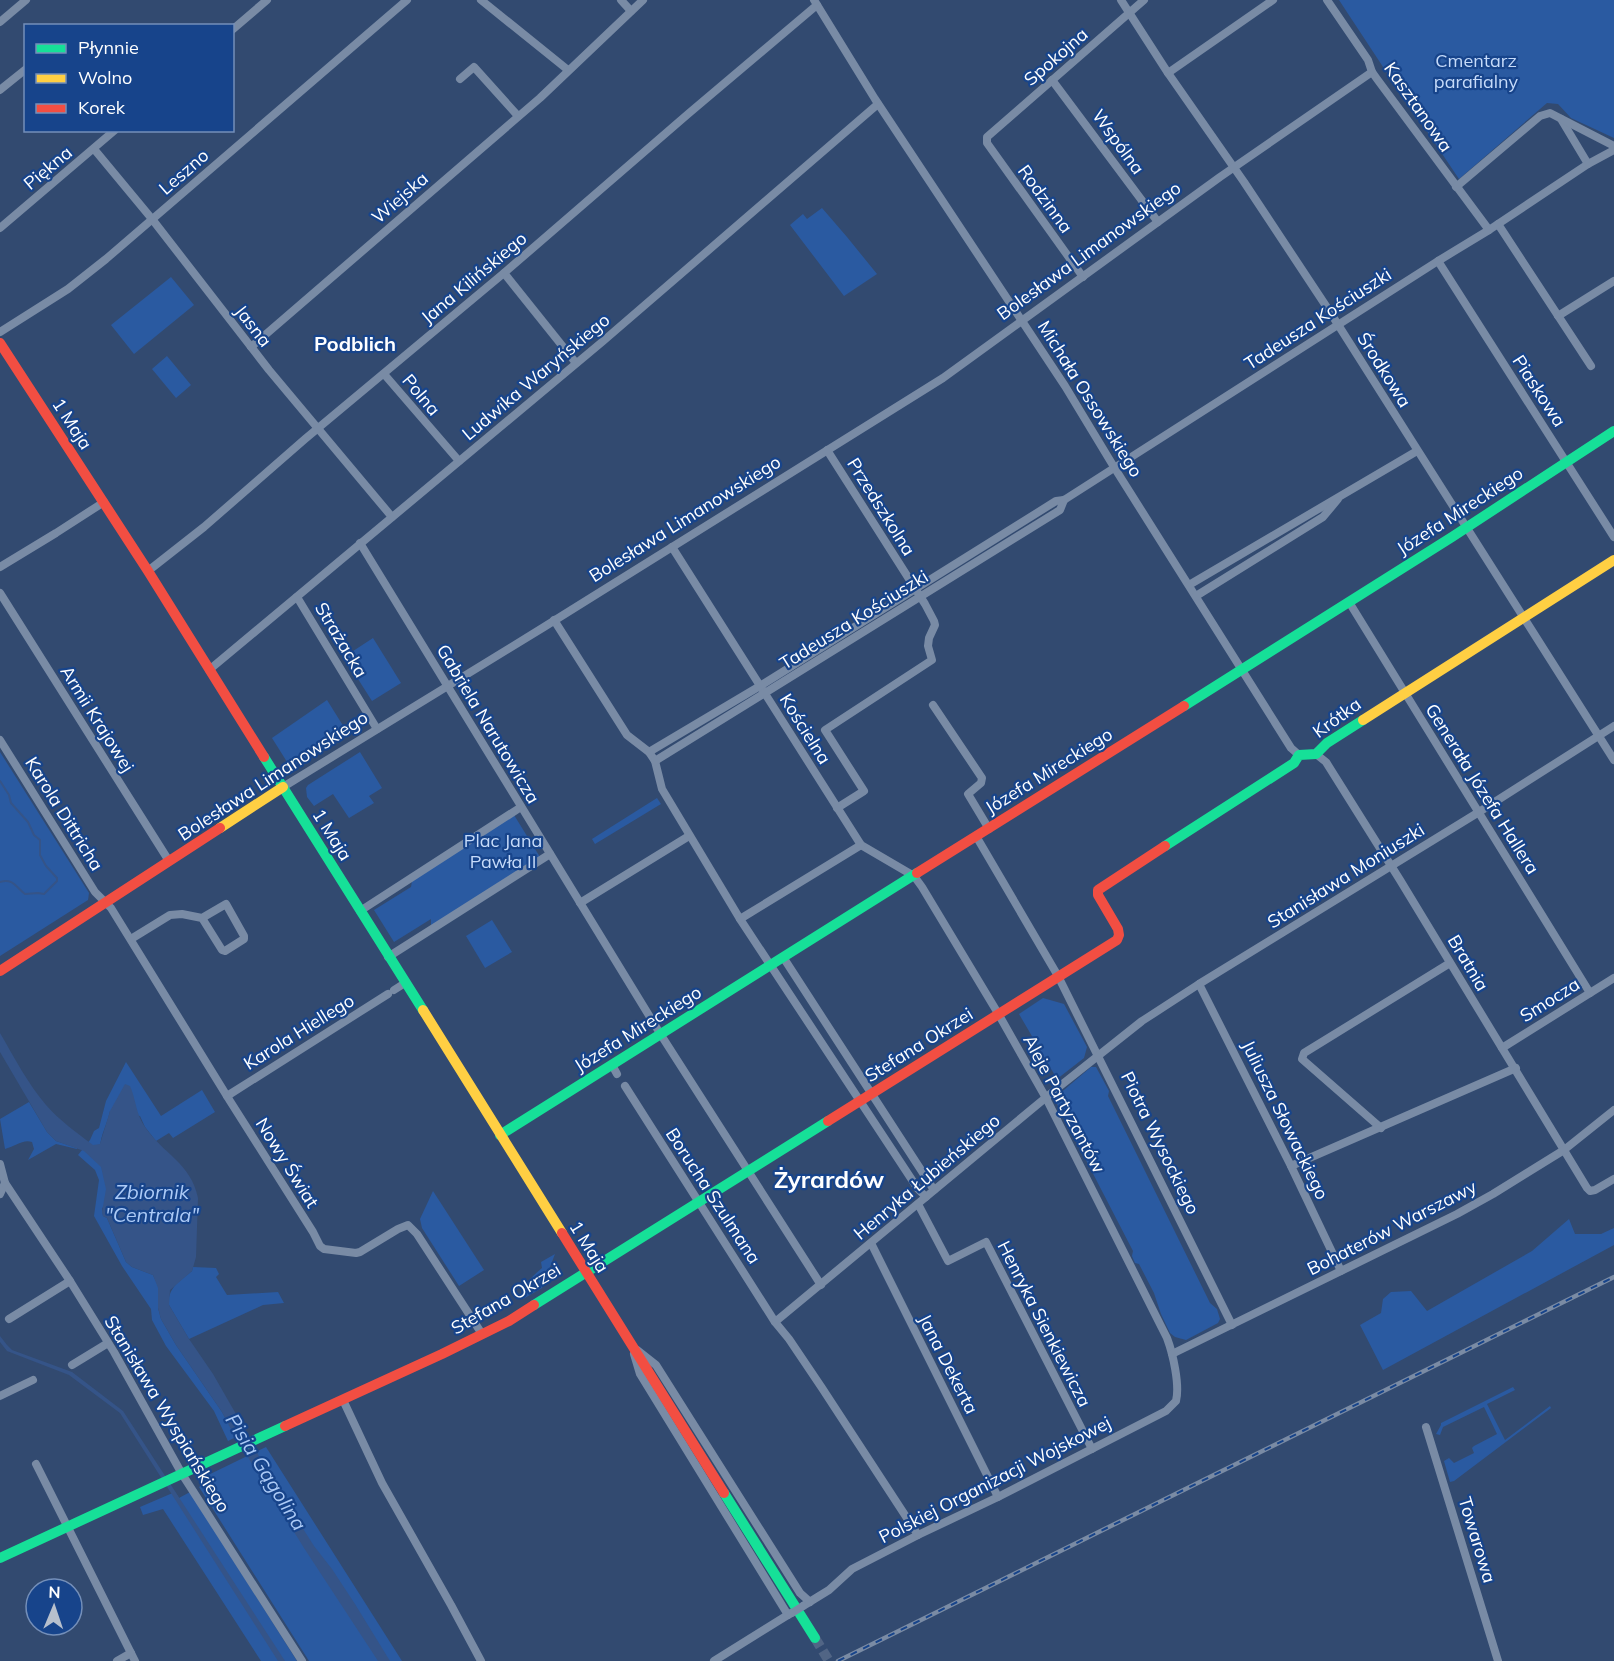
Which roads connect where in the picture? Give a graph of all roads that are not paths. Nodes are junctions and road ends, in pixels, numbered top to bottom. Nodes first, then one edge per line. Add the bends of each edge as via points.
1 (26, 0) edge
2 (267, 0) edge
3 (406, 0) edge
4 (481, 0) edge
5 (621, 0) edge
6 (643, 0) edge
7 (1121, 0) edge
8 (1144, 0) edge
9 (1273, 0) edge
10 (1327, 0) edge
11 (816, 3) edge
12 (631, 11) junction
13 (1129, 13) junction
14 (0, 22) edge
15 (234, 28) edge
16 (568, 70) junction
17 (24, 71) edge
18 (1372, 72) junction
19 (1168, 73) junction
20 (460, 79) dead end
21 (1052, 80) junction
22 (0, 90) edge
23 (878, 104) junction
24 (518, 116) junction
25 (1560, 117) junction
26 (113, 132) edge
27 (987, 137) joint
28 (1614, 146) edge
29 (94, 149) junction
30 (1614, 150) edge
31 (1588, 164) junction
32 (1233, 168) junction
33 (1456, 187) junction
34 (152, 219) junction
35 (1158, 222) junction
36 (1498, 224) junction
37 (0, 228) edge
38 (1489, 230) junction
39 (1438, 261) junction
40 (504, 273) junction
41 (1083, 277) junction
42 (1614, 281) edge
43 (1558, 316) junction
44 (1022, 320) junction
45 (1338, 325) junction
46 (0, 332) edge
47 (0, 343) edge
48 (251, 347) junction
49 (576, 363) junction
50 (1591, 366) dead end
51 (384, 375) junction
52 (317, 429) junction
53 (1614, 431) edge
54 (827, 450) junction
55 (1417, 451) junction
56 (459, 461) junction
57 (1566, 462) junction
58 (1114, 468) junction
59 (1342, 494) junction
60 (104, 502) junction
61 (392, 518) junction
62 (1467, 528) junction
63 (1614, 537) edge
64 (360, 543) junction
65 (672, 547) junction
66 (1614, 560) edge
67 (0, 567) edge
68 (148, 571) junction
69 (1189, 585) junction
70 (0, 593) edge
71 (917, 593) junction
72 (1196, 596) junction
73 (297, 597) junction
74 (1349, 602) junction
75 (1523, 618) junction
76 (554, 620) junction
77 (1242, 669) junction
78 (209, 670) junction
79 (447, 686) junction
80 (760, 686) junction
81 (1404, 692) junction
82 (765, 693) junction
83 (933, 705) dead end
84 (1614, 726) edge
85 (377, 729) junction
86 (1598, 736) junction
87 (0, 740) edge
88 (649, 752) junction
89 (1316, 754) junction
90 (1299, 755) junction
91 (1614, 760) edge
92 (655, 761) junction
93 (283, 787) junction
94 (521, 807) junction
95 (837, 808) junction
96 (1479, 812) junction
97 (988, 829) junction
98 (690, 836) junction
99 (976, 836) junction
100 (861, 845) junction
101 (550, 854) junction
102 (169, 861) junction
103 (1390, 866) junction
104 (914, 876) junction
105 (106, 902) junction
106 (580, 903) junction
107 (360, 911) junction
108 (202, 918) junction
109 (740, 919) junction
110 (131, 939) junction
111 (388, 957) junction
112 (783, 957) junction
113 (1450, 963) junction
114 (771, 965) junction
115 (0, 971) edge
116 (1058, 976) junction
117 (1614, 978) edge
118 (405, 983) junction
119 (1199, 984) junction
120 (1590, 993) junction
121 (999, 1015) junction
122 (661, 1035) junction
123 (1502, 1048) junction
124 (1098, 1055) junction
125 (1516, 1068) junction
126 (625, 1086) dead end
127 (871, 1095) junction
128 (227, 1096) junction
129 (1046, 1098) junction
130 (860, 1102) junction
131 (1614, 1110) edge
132 (1381, 1128) junction
133 (500, 1135) junction
134 (1564, 1150) junction
135 (0, 1164) edge
136 (1291, 1166) junction
137 (749, 1171) junction
138 (1614, 1179) edge
139 (4, 1183) junction
140 (934, 1190) junction
141 (0, 1193) edge
142 (926, 1197) junction
143 (699, 1202) junction
144 (918, 1204) junction
145 (871, 1243) junction
146 (1341, 1270) junction
147 (586, 1272) junction
148 (70, 1281) junction
149 (821, 1285) junction
150 (9, 1319) dead end
151 (775, 1322) junction
152 (1232, 1325) junction
153 (483, 1334) junction
154 (108, 1343) junction
155 (632, 1346) junction
156 (1172, 1354) junction
157 (72, 1365) dead end
158 (33, 1380) dead end
159 (0, 1396) edge
160 (344, 1400) junction
161 (1426, 1427) dead end
162 (1092, 1449) junction
163 (36, 1464) dead end
164 (178, 1476) junction
165 (998, 1497) junction
166 (67, 1527) junction
167 (918, 1535) junction
168 (0, 1558) edge
169 (806, 1604) junction
170 (790, 1614) junction
171 (815, 1638) tunnel mouth
172 (133, 1657) edge
173 (117, 1661) edge
174 (302, 1661) edge
175 (481, 1661) edge
176 (714, 1661) edge
177 (1498, 1661) edge

1 - 14 street
2 - 15 street
3 - 34 street, Leszno
4 - 16 street
5 - 12 street
6 - 12 street, Wiejska
7 - 13 street, Środkowa
8 - 13 street, Spokojna
9 - 19 street
10 - 18 street, Kasztanowa
11 - 23 street, Michała Ossowskiego
11 - 40 street, Jana Kilińskiego
12 - 16 street, Wiejska
13 - 19 street, Środkowa
13 - 21 street, Spokojna
16 - 24 street, Wiejska
17 - 22 street
18 - 32 street, Bolesława Limanowskiego
18 - 33 street, Kasztanowa
19 - 32 street, Środkowa
20 - 24 street via 474,67
21 - 27 street, Spokojna
21 - 35 street, Wspólna
23 - 44 street, Michała Ossowskiego
23 - 49 street, Ludwika Waryńskiego
24 - 48 street, Wiejska
25 - 28 street
25 - 31 street
25 - 33 street via 1550,113 1540,116
26 - 29 street, Piękna
27 - 41 street, Rodzinna via 987,143
29 - 34 street, Jasna
29 - 37 street, Piękna
30 - 31 street, Tadeusza Kościuszki
31 - 36 street, Tadeusza Kościuszki
32 - 35 street, Bolesława Limanowskiego
32 - 45 street, Środkowa
33 - 38 street, Kasztanowa
34 - 46 street, Leszno via 69,289
34 - 48 street, Jasna
35 - 41 street, Bolesława Limanowskiego
36 - 38 street, Tadeusza Kościuszki
36 - 43 street
38 - 39 street, Tadeusza Kościuszki
39 - 45 street, Tadeusza Kościuszki
39 - 57 street, Piaskowa
40 - 49 street
40 - 51 street, Jana Kilińskiego
41 - 44 street, Bolesława Limanowskiego
42 - 43 street
43 - 50 street
44 - 54 street, Bolesława Limanowskiego via 943,378
44 - 58 street, Michała Ossowskiego
45 - 55 street, Środkowa
45 - 58 street, Tadeusza Kościuszki
47 - 60 street, 1 Maja
48 - 52 street, Jasna
49 - 56 street, Ludwika Waryńskiego
51 - 52 street, Jana Kilińskiego
51 - 56 street, Polna
52 - 61 street, Jasna
52 - 68 street, Jana Kilińskiego
53 - 57 street, Józefa Mireckiego
54 - 65 street, Bolesława Limanowskiego
54 - 71 street, Przedszkolna
55 - 59 street
55 - 62 street, Środkowa
56 - 61 street, Ludwika Waryńskiego
57 - 62 street, Józefa Mireckiego
57 - 63 street, Piaskowa
58 - 69 street, Michała Ossowskiego
58 - 71 street, Tadeusza Kościuszki via 1064,500 1056,501
59 - 69 street
59 - 72 street via 1323,517
60 - 67 street
60 - 68 street, 1 Maja
61 - 64 street, Ludwika Waryńskiego
62 - 74 street, Józefa Mireckiego
62 - 75 street, Środkowa
64 - 73 street, Ludwika Waryńskiego
64 - 79 street, Gabriela Narutowicza
65 - 76 street, Bolesława Limanowskiego
65 - 80 street, Kościelna
66 - 75 street, Krótka
68 - 78 street, 1 Maja
69 - 72 street, Michała Ossowskiego
70 - 102 street, Armii Krajowej
71 - 80 street, Tadeusza Kościuszki
71 - 82 street, Tadeusza Kościuszki
71 - 95 street, Przedszkolna via 934,621 928,646 932,660 825,730 864,791
72 - 77 street, Michała Ossowskiego
73 - 78 street, Ludwika Waryńskiego
73 - 85 street, Strażacka
74 - 77 street, Józefa Mireckiego
74 - 81 street, Generała Józefa Hallera
75 - 81 street, Krótka
75 - 86 street, Środkowa
76 - 79 street, Bolesława Limanowskiego
76 - 88 street via 627,735
77 - 90 street, Michała Ossowskiego
77 - 97 street, Józefa Mireckiego
78 - 93 street, 1 Maja
79 - 85 street, Bolesława Limanowskiego
79 - 94 street, Gabriela Narutowicza
80 - 82 street, Kościelna
80 - 88 street, Tadeusza Kościuszki
81 - 89 street, Krótka via 1327,742
81 - 96 street, Generała Józefa Hallera
82 - 92 street, Tadeusza Kościuszki
82 - 95 street, Kościelna
83 - 97 street via 982,778 968,794
84 - 86 street, Stanisława Moniuszki
85 - 93 street, Bolesława Limanowskiego
86 - 91 street, Środkowa
86 - 96 street, Stanisława Moniuszki
87 - 105 street, Karola Dittricha via 95,892
88 - 92 street
89 - 90 street, Krótka
89 - 103 street, Bratnia via 1326,762
90 - 116 street, Krótka via 1294,763 1101,887 1098,895 1118,929 1117,940
92 - 98 street via 662,789
93 - 102 street, Bolesława Limanowskiego
93 - 107 street, 1 Maja
94 - 101 street, Gabriela Narutowicza
94 - 107 street
95 - 100 street, Kościelna
96 - 103 street, Stanisława Moniuszki
96 - 120 street, Generała Józefa Hallera
97 - 99 street, Józefa Mireckiego
98 - 106 street
98 - 109 street
99 - 104 street, Józefa Mireckiego
99 - 116 street, Piotra Wysockiego
100 - 104 street, Kościelna
100 - 109 street
101 - 106 street, Gabriela Narutowicza
101 - 111 street
102 - 105 street, Bolesława Limanowskiego
103 - 113 street, Bratnia
103 - 119 street, Stanisława Moniuszki
104 - 112 street, Józefa Mireckiego
104 - 121 street, Aleje Partyzantów
105 - 110 street, Nowy Świat
105 - 115 street, Bolesława Limanowskiego
106 - 122 street, Gabriela Narutowicza
107 - 111 street, 1 Maja
108 - 108 street via 222,951 244,939 226,904
108 - 110 street via 170,915
109 - 114 street
110 - 128 street, Nowy Świat
111 - 118 street, 1 Maja
112 - 114 street, Józefa Mireckiego
112 - 127 street
113 - 123 street, Bratnia
113 - 132 street via 1304,1053 1302,1059
114 - 122 street, Józefa Mireckiego
114 - 130 street
116 - 121 street
116 - 124 street, Piotra Wysockiego
117 - 120 street, Smocza
118 - 128 street, Karola Hiellego
118 - 133 street, 1 Maja
119 - 124 street, Stanisława Moniuszki
119 - 136 street, Juliusza Słowackiego
120 - 123 street, Smocza
121 - 127 street, Stefana Okrzei
121 - 129 street, Aleje Partyzantów
122 - 133 street, Józefa Mireckiego via 615,1070
122 - 137 street, Gabriela Narutowicza
123 - 125 street, Bratnia
124 - 129 street, Henryka Łubieńskiego
124 - 152 street, Piotra Wysockiego
125 - 132 street
125 - 134 street, Bratnia
126 - 143 street, Borucha Szulmana
127 - 130 street, Stefana Okrzei
127 - 140 street
128 - 153 street, Nowy Świat via 322,1248 360,1252 408,1225
129 - 140 street, Henryka Łubieńskiego
129 - 156 street, Aleje Partyzantów
130 - 137 street, Stefana Okrzei
130 - 142 street
131 - 134 street, Bohaterów Warszawy
132 - 136 street
133 - 147 street, 1 Maja
134 - 138 street, Bratnia via 1590,1191
134 - 146 street, Bohaterów Warszawy via 1466,1209
135 - 139 street
136 - 146 street, Juliusza Słowackiego
137 - 143 street, Stefana Okrzei
137 - 149 street, Gabriela Narutowicza
139 - 141 street
139 - 148 street, Stanisława Wyspiańskiego
140 - 142 street, Henryka Łubieńskiego
142 - 144 street, Henryka Łubieńskiego
143 - 147 street, Stefana Okrzei
143 - 151 street, Borucha Szulmana
144 - 145 street, Henryka Łubieńskiego
144 - 162 street, Henryka Sienkiewicza via 948,1261 986,1242
145 - 149 street, Henryka Łubieńskiego
145 - 165 street, Jana Dekerta
146 - 152 street, Bohaterów Warszawy
147 - 153 street, Stefana Okrzei
147 - 155 street, 1 Maja
148 - 150 street
148 - 154 street, Stanisława Wyspiańskiego
149 - 151 street, Henryka Łubieńskiego
151 - 167 street, Borucha Szulmana
152 - 156 street, Bohaterów Warszawy
153 - 160 street, Stefana Okrzei
154 - 157 street
154 - 164 street, Stanisława Wyspiańskiego
155 - 169 street, 1 Maja via 656,1365
155 - 170 street, 1 Maja via 640,1374
155 - 171 street, 1 Maja
156 - 162 street, Polskiej Organizacji Wojskowej via 1177,1394 1171,1407
158 - 159 street
160 - 164 street, Stefana Okrzei
160 - 175 street via 382,1484
161 - 177 street, Towarowa
162 - 165 street, Polskiej Organizacji Wojskowej
163 - 166 street
164 - 166 street, Stefana Okrzei
164 - 174 street, Stanisława Wyspiańskiego
165 - 167 street, Polskiej Organizacji Wojskowej
166 - 168 street, Stefana Okrzei
166 - 172 street
167 - 169 street, Polskiej Organizacji Wojskowej via 852,1569
169 - 170 street, Polskiej Organizacji Wojskowej, bridge
170 - 176 street, Polskiej Organizacji Wojskowej
172 - 173 street

